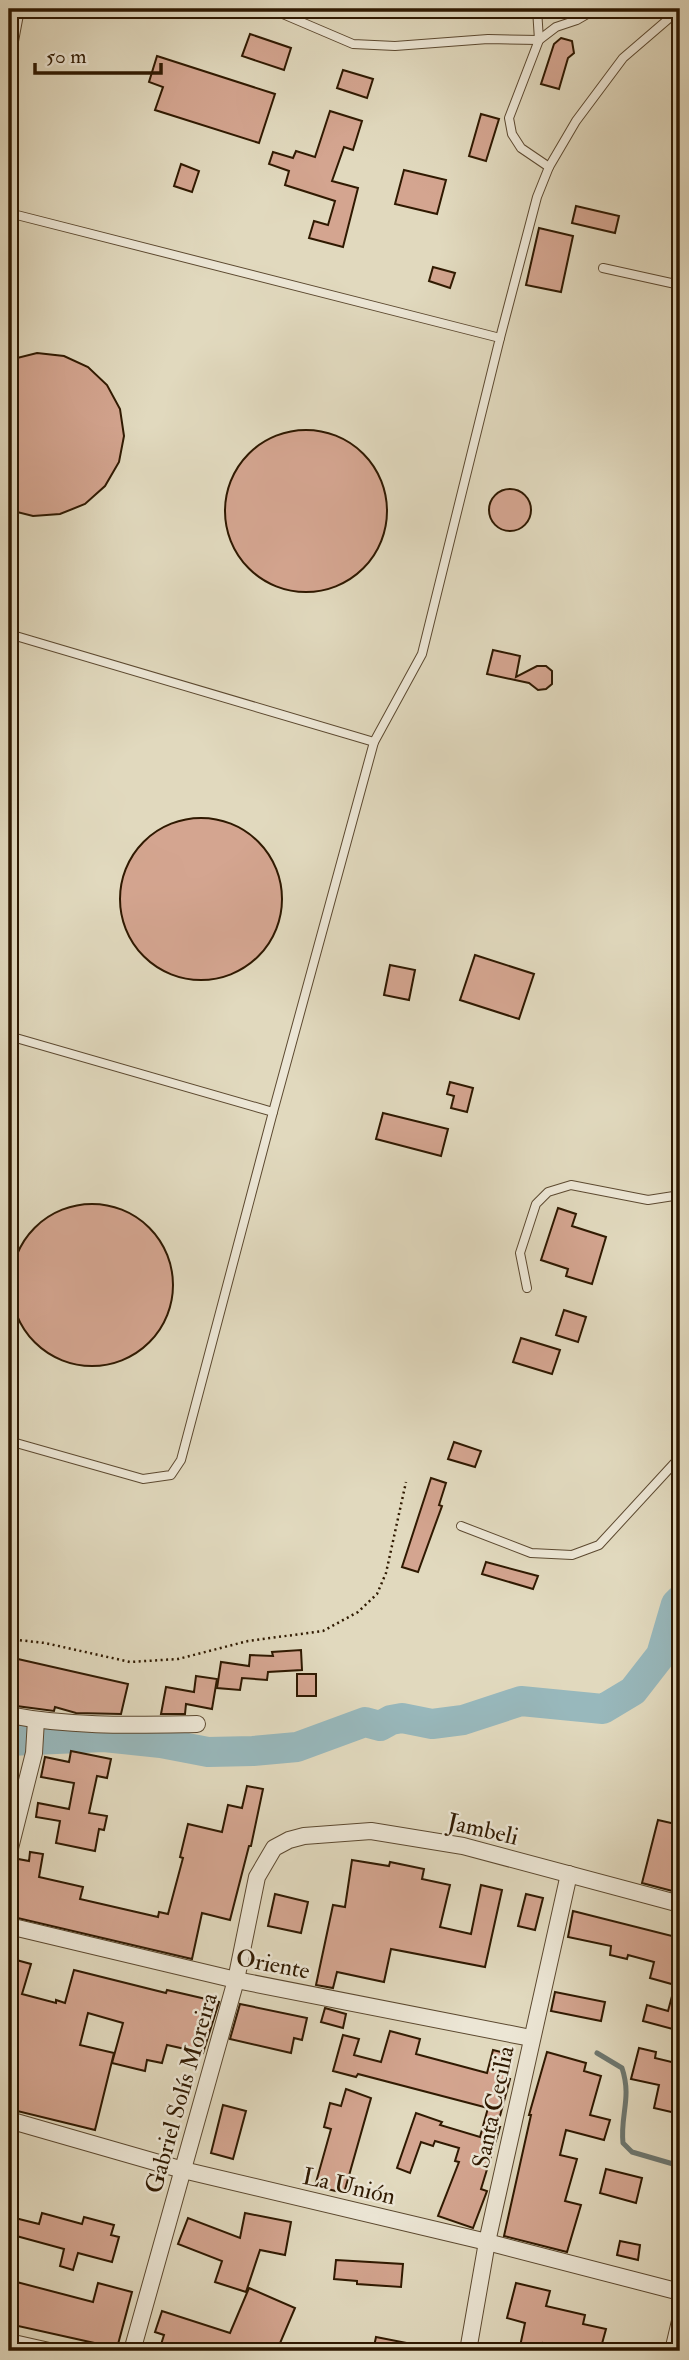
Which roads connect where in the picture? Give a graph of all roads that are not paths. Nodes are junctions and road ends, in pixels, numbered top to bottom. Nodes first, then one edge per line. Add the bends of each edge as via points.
1 (20, 9) edge
2 (271, 9) edge
3 (537, 9) edge
4 (596, 9) edge
5 (680, 9) edge
6 (539, 40) junction
7 (9, 68) edge
8 (549, 167) junction
9 (9, 212) edge
10 (603, 268) dead end
11 (680, 285) edge
12 (500, 338) junction
13 (9, 634) edge
14 (374, 742) junction
15 (9, 1036) edge
16 (273, 1112) junction
17 (680, 1195) edge
18 (527, 1287) dead end
19 (9, 1441) edge
20 (680, 1457) edge
21 (461, 1526) dead end
22 (9, 1715) edge
23 (197, 1724) dead end
24 (35, 1726) junction
25 (274, 1848) joint
26 (9, 1852) edge
27 (569, 1874) junction
28 (680, 1904) edge
29 (9, 1926) edge
30 (236, 1980) junction
31 (531, 2038) junction
32 (9, 2120) edge
33 (183, 2170) junction
34 (487, 2242) junction
35 (680, 2292) edge
36 (680, 2321) edge
37 (9, 2342) edge
38 (49, 2351) edge
39 (132, 2351) edge
40 (468, 2351) edge
41 (673, 2351) edge

1 - 7 lane
2 - 6 lane via 353,44 395,47
3 - 6 lane
4 - 6 lane
5 - 8 lane via 623,58
6 - 8 lane via 509,118 521,148
8 - 12 lane
9 - 12 lane
10 - 11 lane
12 - 14 lane via 422,654
13 - 14 lane
14 - 16 lane
15 - 16 lane
16 - 19 lane via 181,1460 171,1475 143,1479
17 - 18 lane via 648,1200 571,1185 548,1192 536,1204 520,1252
20 - 21 lane via 598,1545 572,1556 531,1553
22 - 24 street
23 - 24 street
24 - 26 street via 34,1753
25 - 27 street, Jambeli via 304,1836 371,1831 463,1846
25 - 30 street, Gabriel Solís Moreira via 257,1877
27 - 28 street, Jambeli
27 - 31 street, Santa Cecilia
29 - 30 street, Oriente
30 - 31 street, Oriente
30 - 33 street, Gabriel Solís Moreira
31 - 34 street, Santa Cecilia
32 - 33 street, La Unión
33 - 34 street, La Unión
33 - 39 street, Gabriel Solís Moreira
34 - 35 street, La Unión
34 - 40 street, Santa Cecilia
36 - 41 street
37 - 38 street

